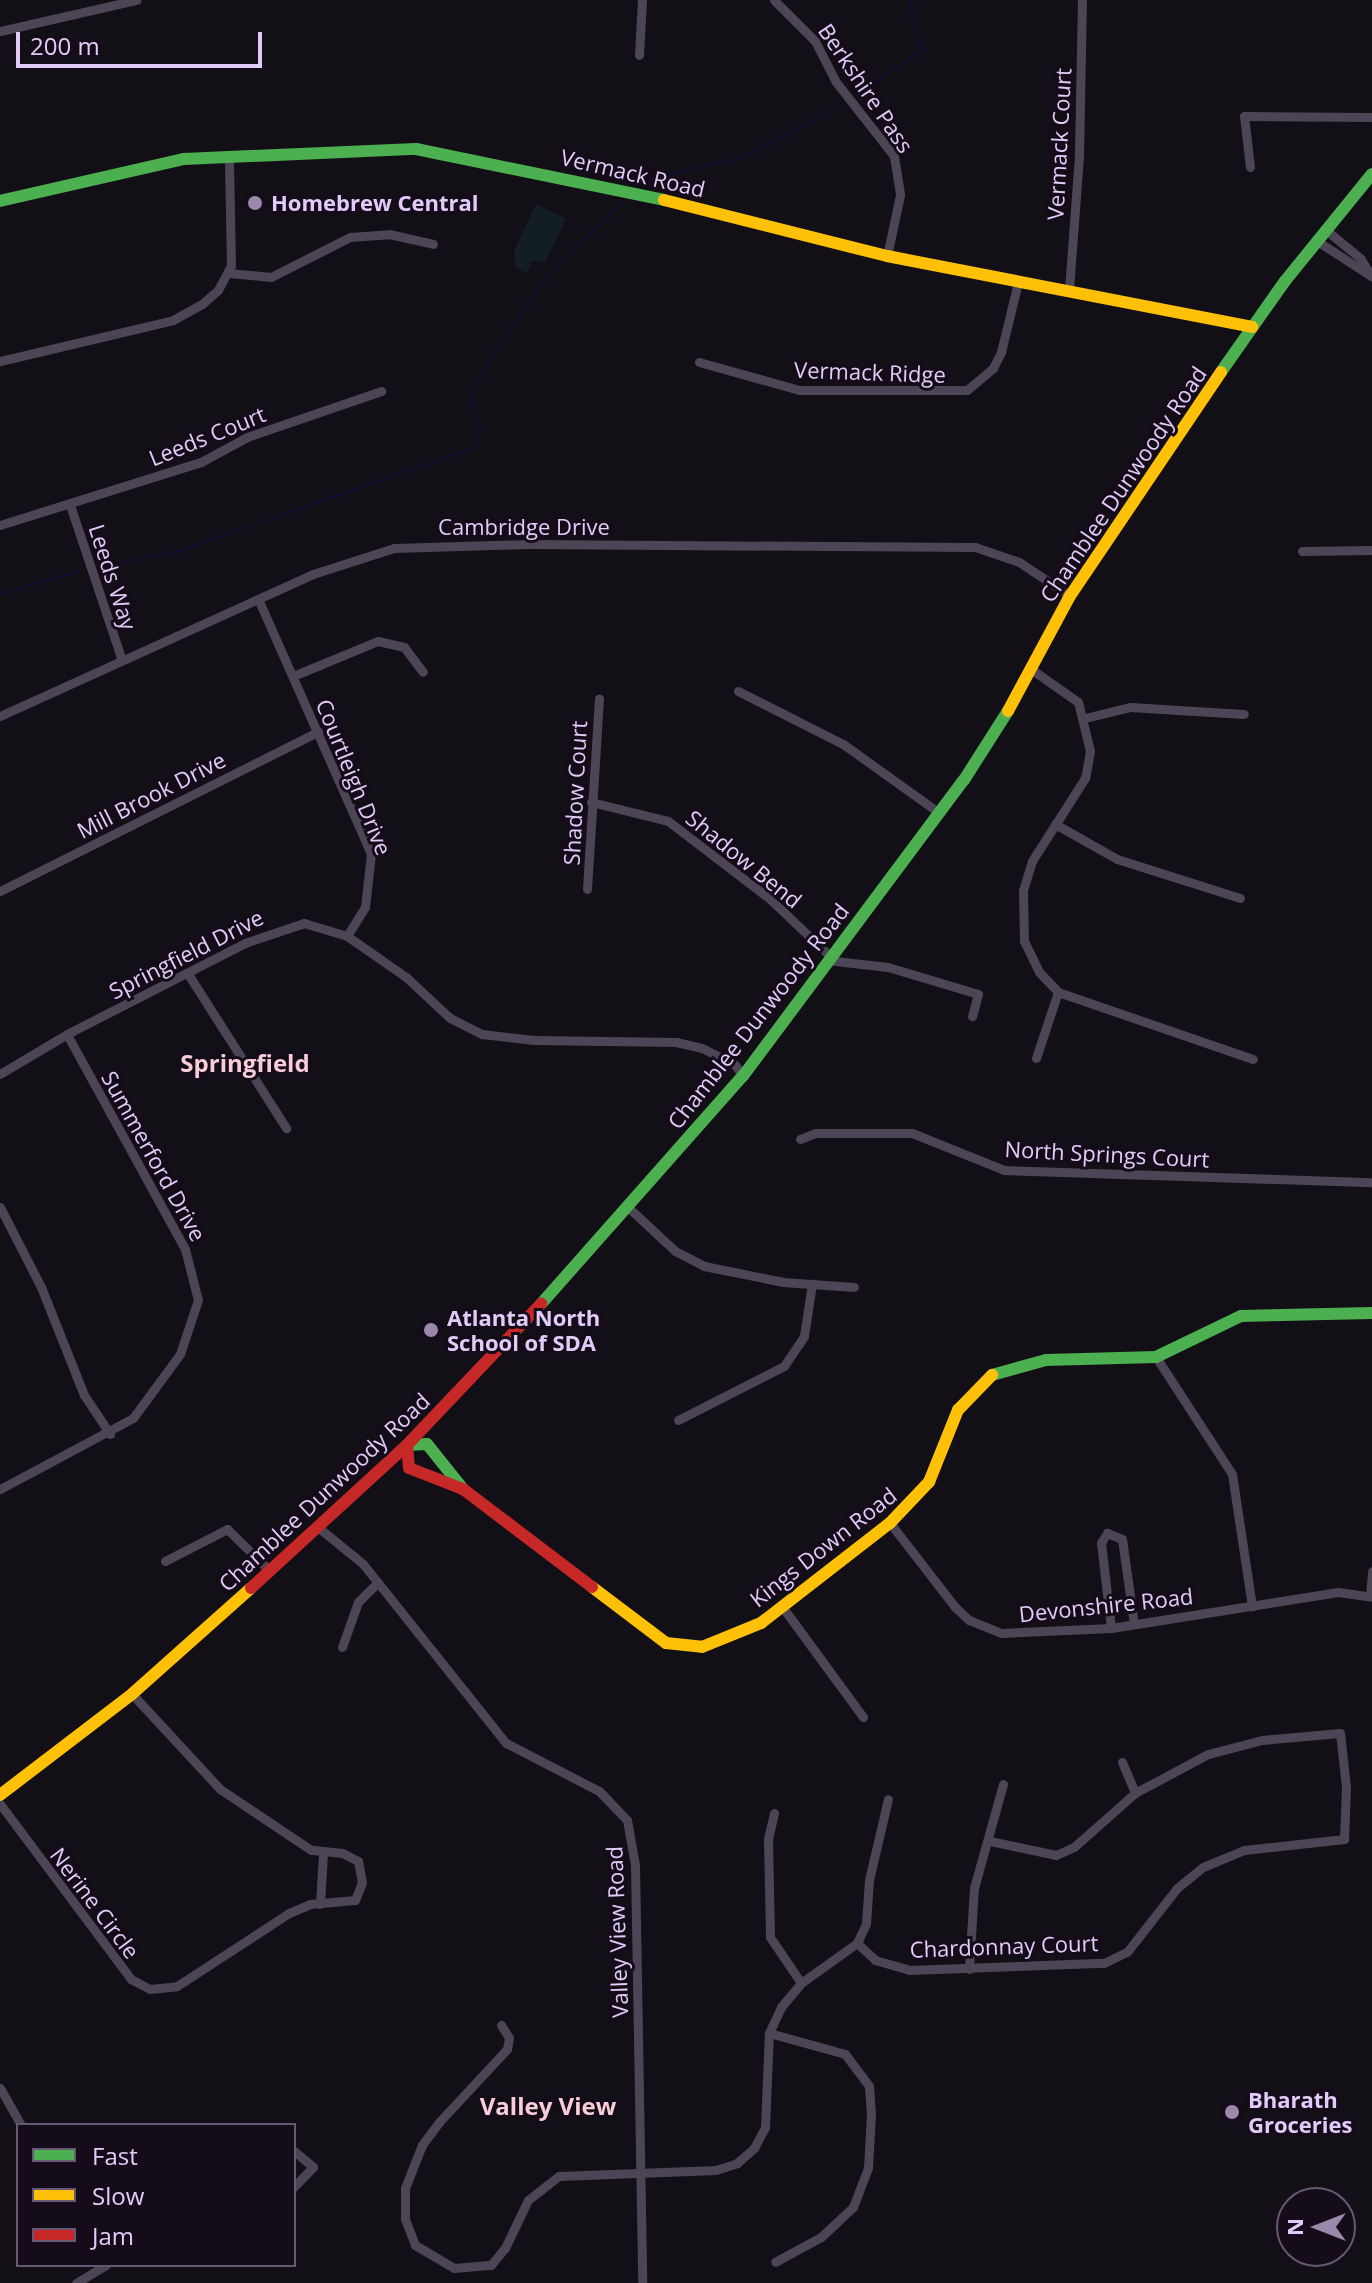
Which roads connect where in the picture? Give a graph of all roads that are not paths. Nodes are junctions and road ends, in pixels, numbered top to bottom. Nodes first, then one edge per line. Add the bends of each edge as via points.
1 (137, 0) edge
2 (642, 0) edge
3 (774, 0) edge
4 (1082, 0) edge
5 (0, 31) edge
6 (639, 55) dead end
7 (1372, 117) edge
8 (229, 157) junction
9 (1250, 167) dead end
10 (1372, 174) edge
11 (0, 201) edge
12 (1326, 230) junction
13 (1317, 241) junction
14 (433, 244) dead end
15 (887, 256) junction
16 (229, 273) junction
17 (1372, 277) edge
18 (1018, 282) junction
19 (1069, 289) junction
20 (1252, 327) junction
21 (0, 361) edge
22 (699, 362) dead end
23 (381, 391) dead end
24 (70, 505) junction
25 (0, 525) edge
26 (1372, 550) edge
27 (1302, 551) dead end
28 (1070, 596) junction
29 (259, 601) junction
30 (122, 660) junction
31 (1031, 669) junction
32 (423, 672) dead end
33 (293, 676) junction
34 (738, 691) dead end
35 (599, 698) dead end
36 (1244, 714) dead end
37 (0, 716) edge
38 (1085, 718) junction
39 (318, 732) junction
40 (591, 802) junction
41 (938, 812) junction
42 (1055, 824) junction
43 (587, 889) dead end
44 (0, 891) edge
45 (1240, 898) dead end
46 (347, 936) junction
47 (831, 955) junction
48 (188, 974) junction
49 (1058, 992) junction
50 (972, 1016) dead end
51 (67, 1034) junction
52 (1036, 1058) dead end
53 (1253, 1059) dead end
54 (0, 1074) edge
55 (743, 1076) junction
56 (286, 1128) dead end
57 (800, 1139) dead end
58 (1372, 1182) edge
59 (0, 1207) edge
60 (630, 1209) junction
61 (812, 1284) junction
62 (854, 1287) dead end
63 (1372, 1313) edge
64 (1156, 1357) junction
65 (678, 1420) dead end
66 (110, 1434) junction
67 (407, 1445) junction
68 (0, 1489) edge
69 (463, 1489) junction
70 (890, 1523) junction
71 (319, 1528) junction
72 (165, 1561) dead end
73 (270, 1571) junction
74 (1372, 1571) edge
75 (378, 1582) junction
76 (1371, 1597) edge
77 (781, 1605) junction
78 (1252, 1606) junction
79 (1134, 1624) junction
80 (1111, 1628) junction
81 (342, 1647) dead end
82 (132, 1694) junction
83 (863, 1717) dead end
84 (1122, 1762) dead end
85 (1003, 1784) dead end
86 (1135, 1793) junction
87 (0, 1795) edge
88 (888, 1799) dead end
89 (0, 1804) edge
90 (774, 1813) dead end
91 (990, 1841) junction
92 (323, 1853) junction
93 (320, 1904) junction
94 (857, 1943) junction
95 (969, 1969) junction
96 (801, 1983) junction
97 (501, 2025) dead end
98 (769, 2033) junction
99 (0, 2088) edge
100 (20, 2123) edge
101 (296, 2153) edge
102 (640, 2172) junction
103 (296, 2185) edge
104 (775, 2262) dead end
105 (103, 2267) edge
106 (76, 2283) edge
107 (642, 2283) edge

1 - 5 street
2 - 6 street
3 - 15 street, Berkshire Pass via 815,41 836,82 894,156 900,195
4 - 19 street, Vermack Court
7 - 9 street via 1244,116
8 - 11 street, Vermack Road via 184,159
8 - 15 street, Vermack Road via 367,149 452,154 581,179
8 - 16 street
10 - 12 street, Chamblee Dunwoody Road
12 - 13 street, Chamblee Dunwoody Road
12 - 17 street via 1360,258
13 - 17 street
13 - 20 street, Chamblee Dunwoody Road
14 - 16 street via 389,234 350,237 271,277
15 - 18 street, Vermack Road
16 - 21 street via 218,290 184,316
18 - 19 street, Vermack Road
18 - 22 street, Vermack Ridge via 997,360 967,390 799,390
19 - 20 street, Vermack Road
20 - 28 street, Chamblee Dunwoody Road
23 - 24 street, Leeds Court via 247,437 201,462
24 - 25 street, Leeds Court
24 - 30 street, Leeds Way
26 - 27 street
28 - 29 street, Cambridge Drive via 1019,562 975,547 529,544 394,548 313,574
28 - 31 street, Chamblee Dunwoody Road
29 - 30 street, Cambridge Drive
29 - 33 street, Courtleigh Drive
30 - 37 street, Cambridge Drive
31 - 38 street via 1078,702
31 - 41 street, Chamblee Dunwoody Road via 1003,721
32 - 33 street via 404,647 378,641
33 - 39 street, Courtleigh Drive
34 - 41 street via 843,744
35 - 40 street, Shadow Court
36 - 38 street via 1130,707
38 - 42 street via 1090,751 1085,778
39 - 44 street, Mill Brook Drive
39 - 46 street, Courtleigh Drive via 371,854 365,907
40 - 43 street, Shadow Court
40 - 47 street, Shadow Bend via 668,821 712,851
41 - 47 street, Chamblee Dunwoody Road
42 - 45 street via 1117,859
42 - 49 street via 1032,861 1020,914 1033,960
46 - 48 street, Springfield Drive via 325,926 283,926
46 - 55 street, Springfield Drive via 406,977 450,1018 482,1034 676,1042 702,1048 735,1065
47 - 50 street, Shadow Bend via 852,966 888,967 978,994
47 - 55 street, Chamblee Dunwoody Road
48 - 51 street, Springfield Drive
48 - 56 street
49 - 52 street
49 - 53 street
51 - 54 street, Springfield Drive
51 - 66 street, Summerford Drive via 196,1276 198,1300 180,1354 158,1391
55 - 60 street, Chamblee Dunwoody Road
57 - 58 street, North Springs Court via 816,1133 912,1133 1004,1170
59 - 66 street via 41,1287 84,1395
60 - 61 street via 675,1251 704,1266
60 - 67 street, Chamblee Dunwoody Road
61 - 62 street
61 - 65 street via 804,1336 784,1366
63 - 64 street, Kings Down Road via 1241,1316
64 - 70 street, Kings Down Road via 1046,1360 992,1375 958,1410 929,1482
64 - 78 street via 1232,1474
66 - 68 street, Summerford Drive
67 - 69 street, Kings Down Road via 427,1444
67 - 69 street, Kings Down Road via 409,1468
67 - 71 street, Chamblee Dunwoody Road
69 - 77 street, Kings Down Road via 666,1643 687,1648 721,1642 761,1623
70 - 77 street, Kings Down Road
70 - 80 street, Devonshire Road via 969,1620 1024,1635
71 - 73 street, Chamblee Dunwoody Road
71 - 75 street, Valley View Road
72 - 73 street via 227,1529
73 - 82 street, Chamblee Dunwoody Road
74 - 76 street
75 - 81 street via 358,1602
75 - 102 street, Valley View Road via 506,1743 599,1791 627,1820 635,1848
76 - 78 street, Devonshire Road via 1338,1592
77 - 83 street
78 - 79 street, Devonshire Road
79 - 80 street, Devonshire Road
79 - 80 street via 1122,1539 1107,1533 1101,1543
82 - 87 street, Chamblee Dunwoody Road
82 - 92 street, Nerine Circle via 220,1789
84 - 86 street
85 - 91 street
86 - 91 street, Chardonnay Court via 1074,1847 1056,1855
86 - 95 street, Chardonnay Court via 1208,1754 1262,1740 1340,1733 1344,1839 1244,1850 1203,1867 1177,1888 1127,1952 1104,1963
88 - 94 street via 869,1880 866,1924
89 - 93 street, Nerine Circle via 131,1979 150,1989 177,1986 289,1913
90 - 96 street via 768,1840 770,1937
91 - 95 street via 974,1888
92 - 93 street
92 - 93 street, Nerine Circle via 342,1853 358,1861 362,1883 350,1904
94 - 95 street, Chardonnay Court via 875,1960 909,1970
94 - 96 street
96 - 98 street
97 - 102 street via 509,2038 502,2057 440,2121 412,2165 405,2219 415,2245 454,2268 491,2265 543,2184 559,2176
98 - 102 street via 765,2127 754,2148 737,2163 716,2170
98 - 104 street via 845,2054 869,2086 871,2114 868,2168 853,2207 821,2237
99 - 100 street
101 - 103 street via 313,2167
102 - 107 street, Valley View Road
105 - 106 street

